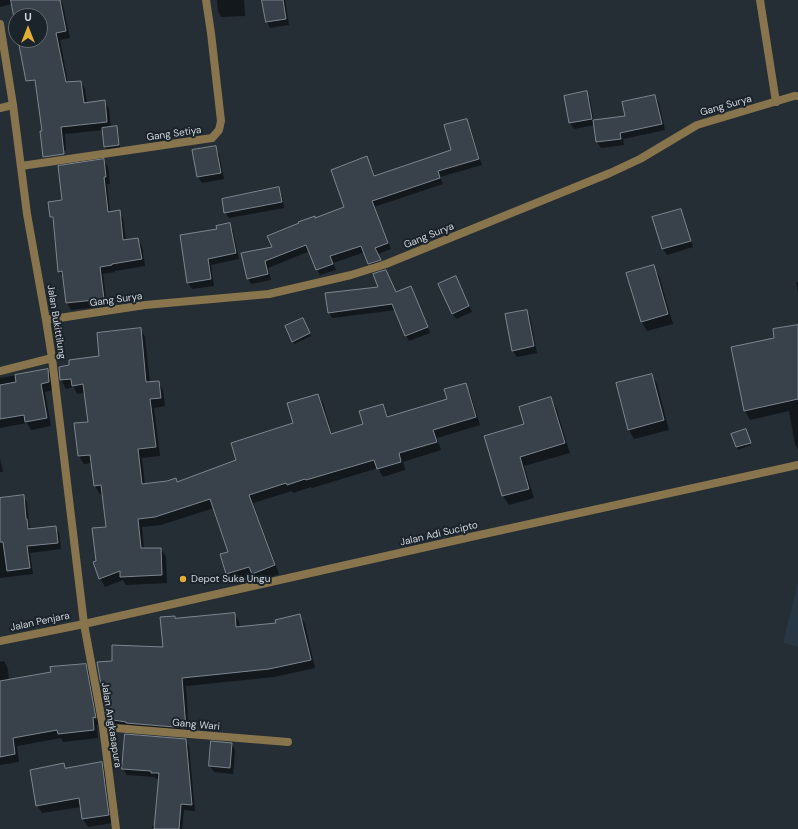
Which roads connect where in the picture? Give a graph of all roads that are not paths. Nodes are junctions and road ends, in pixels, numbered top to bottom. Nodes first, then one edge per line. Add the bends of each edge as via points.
1 (206, 0) edge
2 (760, 0) edge
3 (0, 24) edge
4 (798, 96) edge
5 (776, 102) junction
6 (13, 105) junction
7 (0, 108) edge
8 (21, 166) junction
9 (46, 320) junction
10 (52, 358) junction
11 (0, 371) edge
12 (798, 465) edge
13 (84, 624) junction
14 (0, 641) edge
15 (103, 727) junction
16 (288, 742) dead end
17 (116, 829) edge

1 - 8 street, Gang Setiya via 221,121 219,130 212,138
2 - 5 street
3 - 6 street, Jalan Bukittilung
4 - 5 street, Gang Surya
5 - 9 street, Gang Surya via 697,124 610,174 386,264 351,275 269,294 145,305
6 - 7 street
6 - 8 street, Jalan Bukittilung
8 - 9 street, Jalan Bukittilung
9 - 10 street, Jalan Bukittilung
10 - 11 street
10 - 13 street, Jalan Bukittilung
12 - 13 street, Jalan Adi Sucipto
13 - 14 street, Jalan Penjara
13 - 15 street, Jalan Angkasapura
15 - 16 street, Gang Wari
15 - 17 street, Jalan Angkasapura

